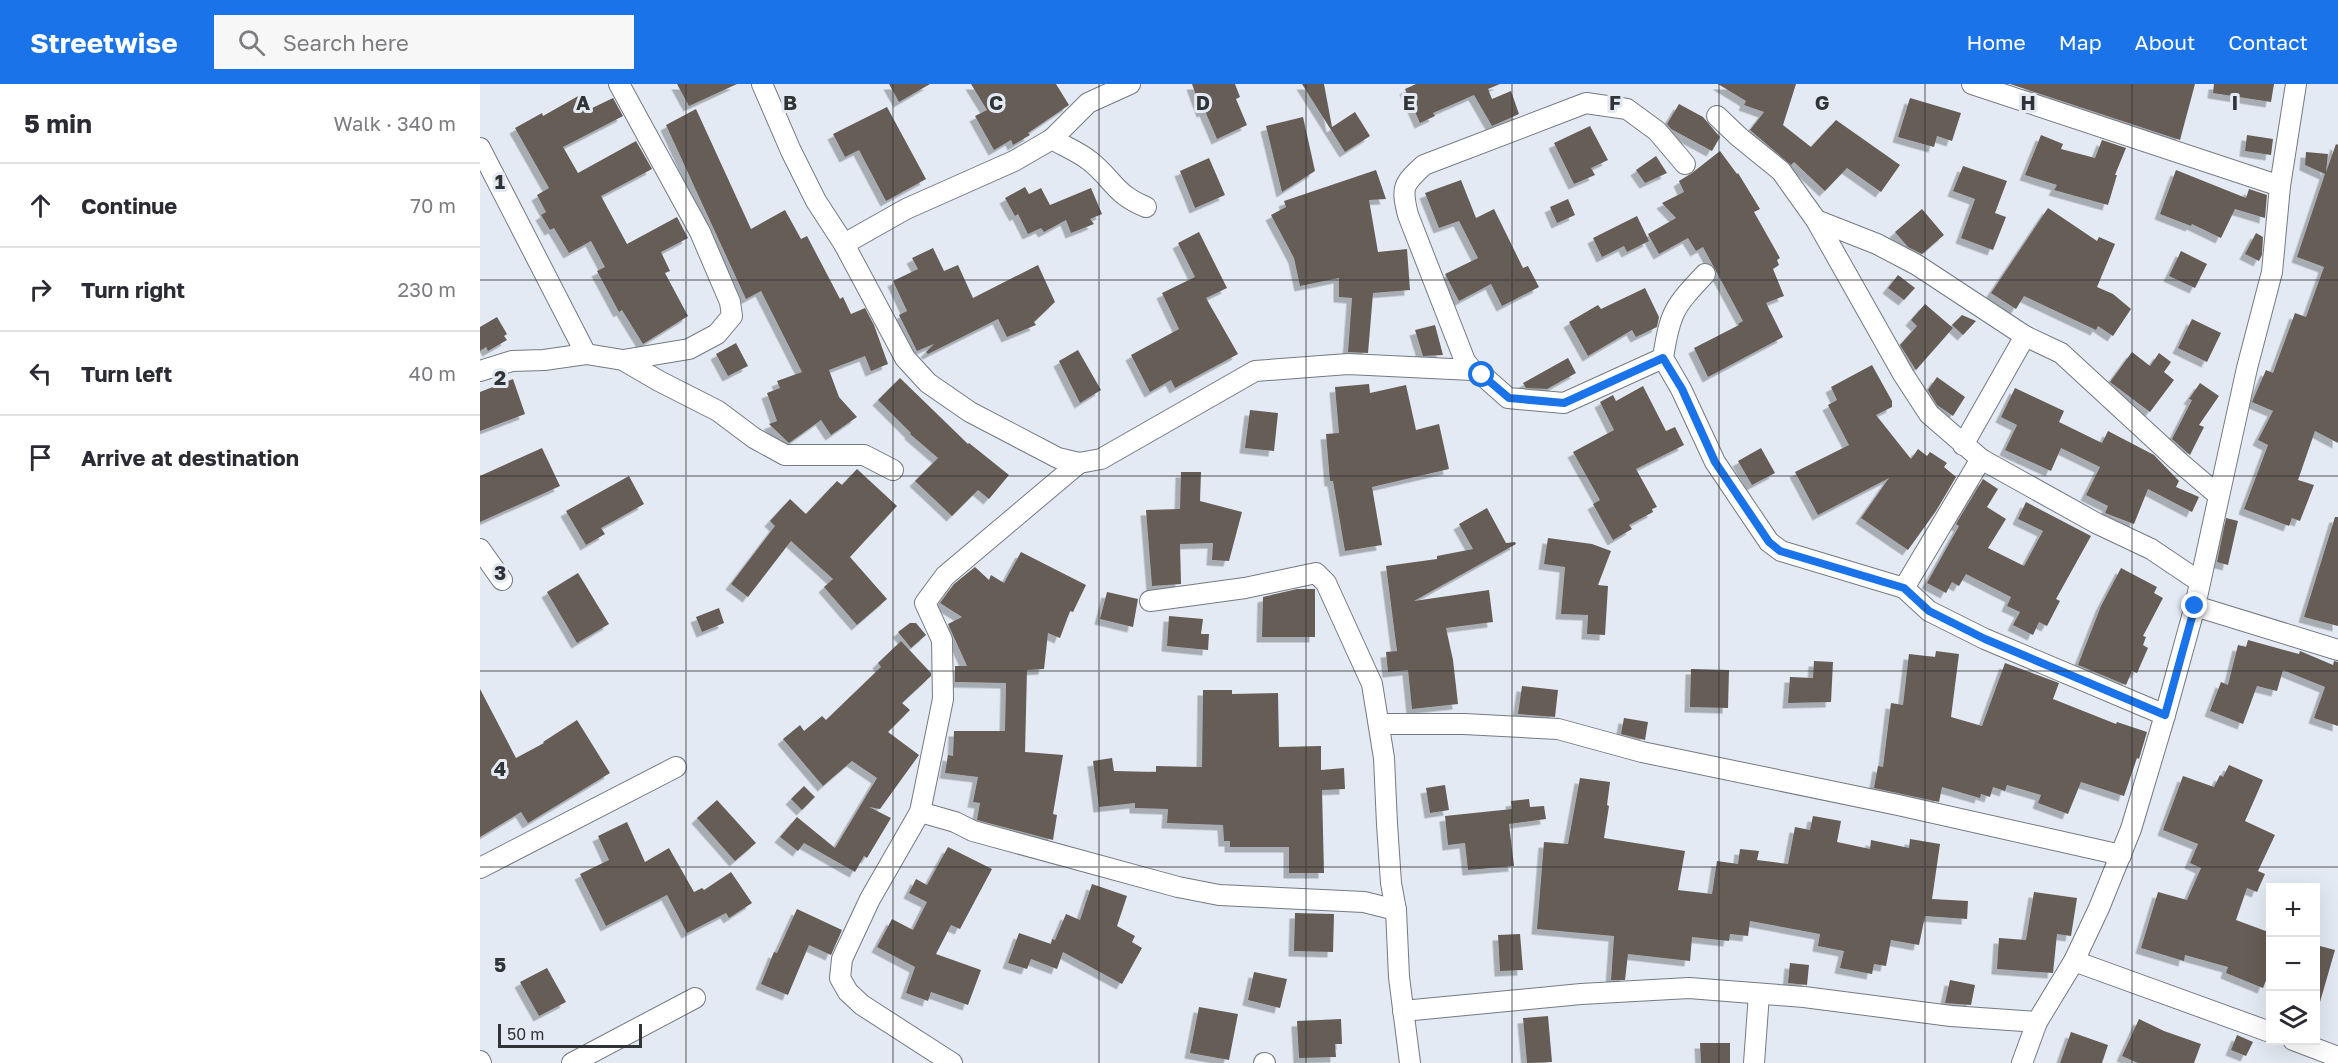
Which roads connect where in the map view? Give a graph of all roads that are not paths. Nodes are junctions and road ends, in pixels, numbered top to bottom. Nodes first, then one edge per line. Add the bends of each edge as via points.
1 (619, 84) edge
2 (762, 84) edge
3 (1130, 84) edge
4 (1972, 84) edge
5 (2296, 84) edge
6 (1717, 116) dead end
7 (1052, 139) junction
8 (480, 148) edge
9 (1685, 164) dead end
10 (2280, 186) junction
11 (1146, 207) dead end
12 (1816, 220) junction
13 (844, 244) junction
14 (1705, 274) dead end
15 (2025, 336) junction
16 (586, 354) junction
17 (1663, 358) junction
18 (623, 360) junction
19 (1472, 370) junction
20 (480, 371) edge
21 (1963, 445) junction
22 (1981, 459) junction
23 (1079, 463) junction
24 (892, 471) dead end
25 (2218, 495) junction
26 (480, 549) edge
27 (502, 580) dead end
28 (2200, 582) junction
29 (1904, 588) junction
30 (1150, 601) dead end
31 (2195, 606) junction
32 (2338, 650) edge
33 (2165, 715) junction
34 (1379, 724) junction
35 (676, 767) dead end
36 (920, 812) junction
37 (2121, 855) junction
38 (480, 868) edge
39 (1395, 910) junction
40 (2074, 961) junction
41 (1759, 993) junction
42 (694, 998) dead end
43 (1403, 1011) junction
44 (2037, 1022) junction
45 (2266, 1030) edge
46 (2304, 1045) edge
47 (2338, 1057) edge
48 (572, 1063) edge
49 (952, 1063) edge
50 (1410, 1063) edge
51 (1754, 1063) edge
52 (2022, 1063) edge

1 - 18 street via 700,232 730,302 732,316 717,334 690,349
2 - 13 street via 816,201
3 - 7 street via 1088,103
4 - 10 street
5 - 10 street
6 - 12 street via 1781,171
7 - 11 street via 1090,161 1116,189
7 - 13 street via 1014,161 906,209
8 - 16 street
9 - 19 street via 1658,131 1627,109 1586,103 1425,165 1407,181 1402,194 1408,215 1465,361
10 - 25 street via 2272,272
12 - 15 street via 1917,265
12 - 21 street via 1929,414
13 - 23 street via 916,372 970,412 1058,458
14 - 17 street via 1678,303 1669,323
15 - 21 street
15 - 25 street via 2061,353
16 - 18 street
16 - 20 street via 512,360
17 - 19 street via 1564,403 1509,398
17 - 29 street via 1682,389 1715,462 1769,542 1780,551
18 - 24 street via 718,411 785,455 864,455
19 - 23 street via 1348,364 1255,371 1101,459
21 - 22 street
22 - 28 street via 2086,518 2151,549
22 - 29 street
23 - 36 street via 945,576 926,603 942,640 943,699
25 - 28 street
26 - 27 street
28 - 31 street
29 - 33 street via 1929,611 1985,639
30 - 34 street via 1316,573 1326,583 1372,684
31 - 32 street
31 - 33 street
33 - 37 street
34 - 37 street via 1558,729 1642,752
34 - 39 street
35 - 38 street
36 - 39 street via 973,831 1178,887 1219,895 1364,902
36 - 49 street via 870,898 842,959 840,978 862,1005
37 - 40 street
39 - 43 street
40 - 44 street
40 - 45 street
41 - 43 street via 1689,988
41 - 44 street
41 - 51 street
42 - 48 street
43 - 50 street
44 - 52 street
46 - 47 street

